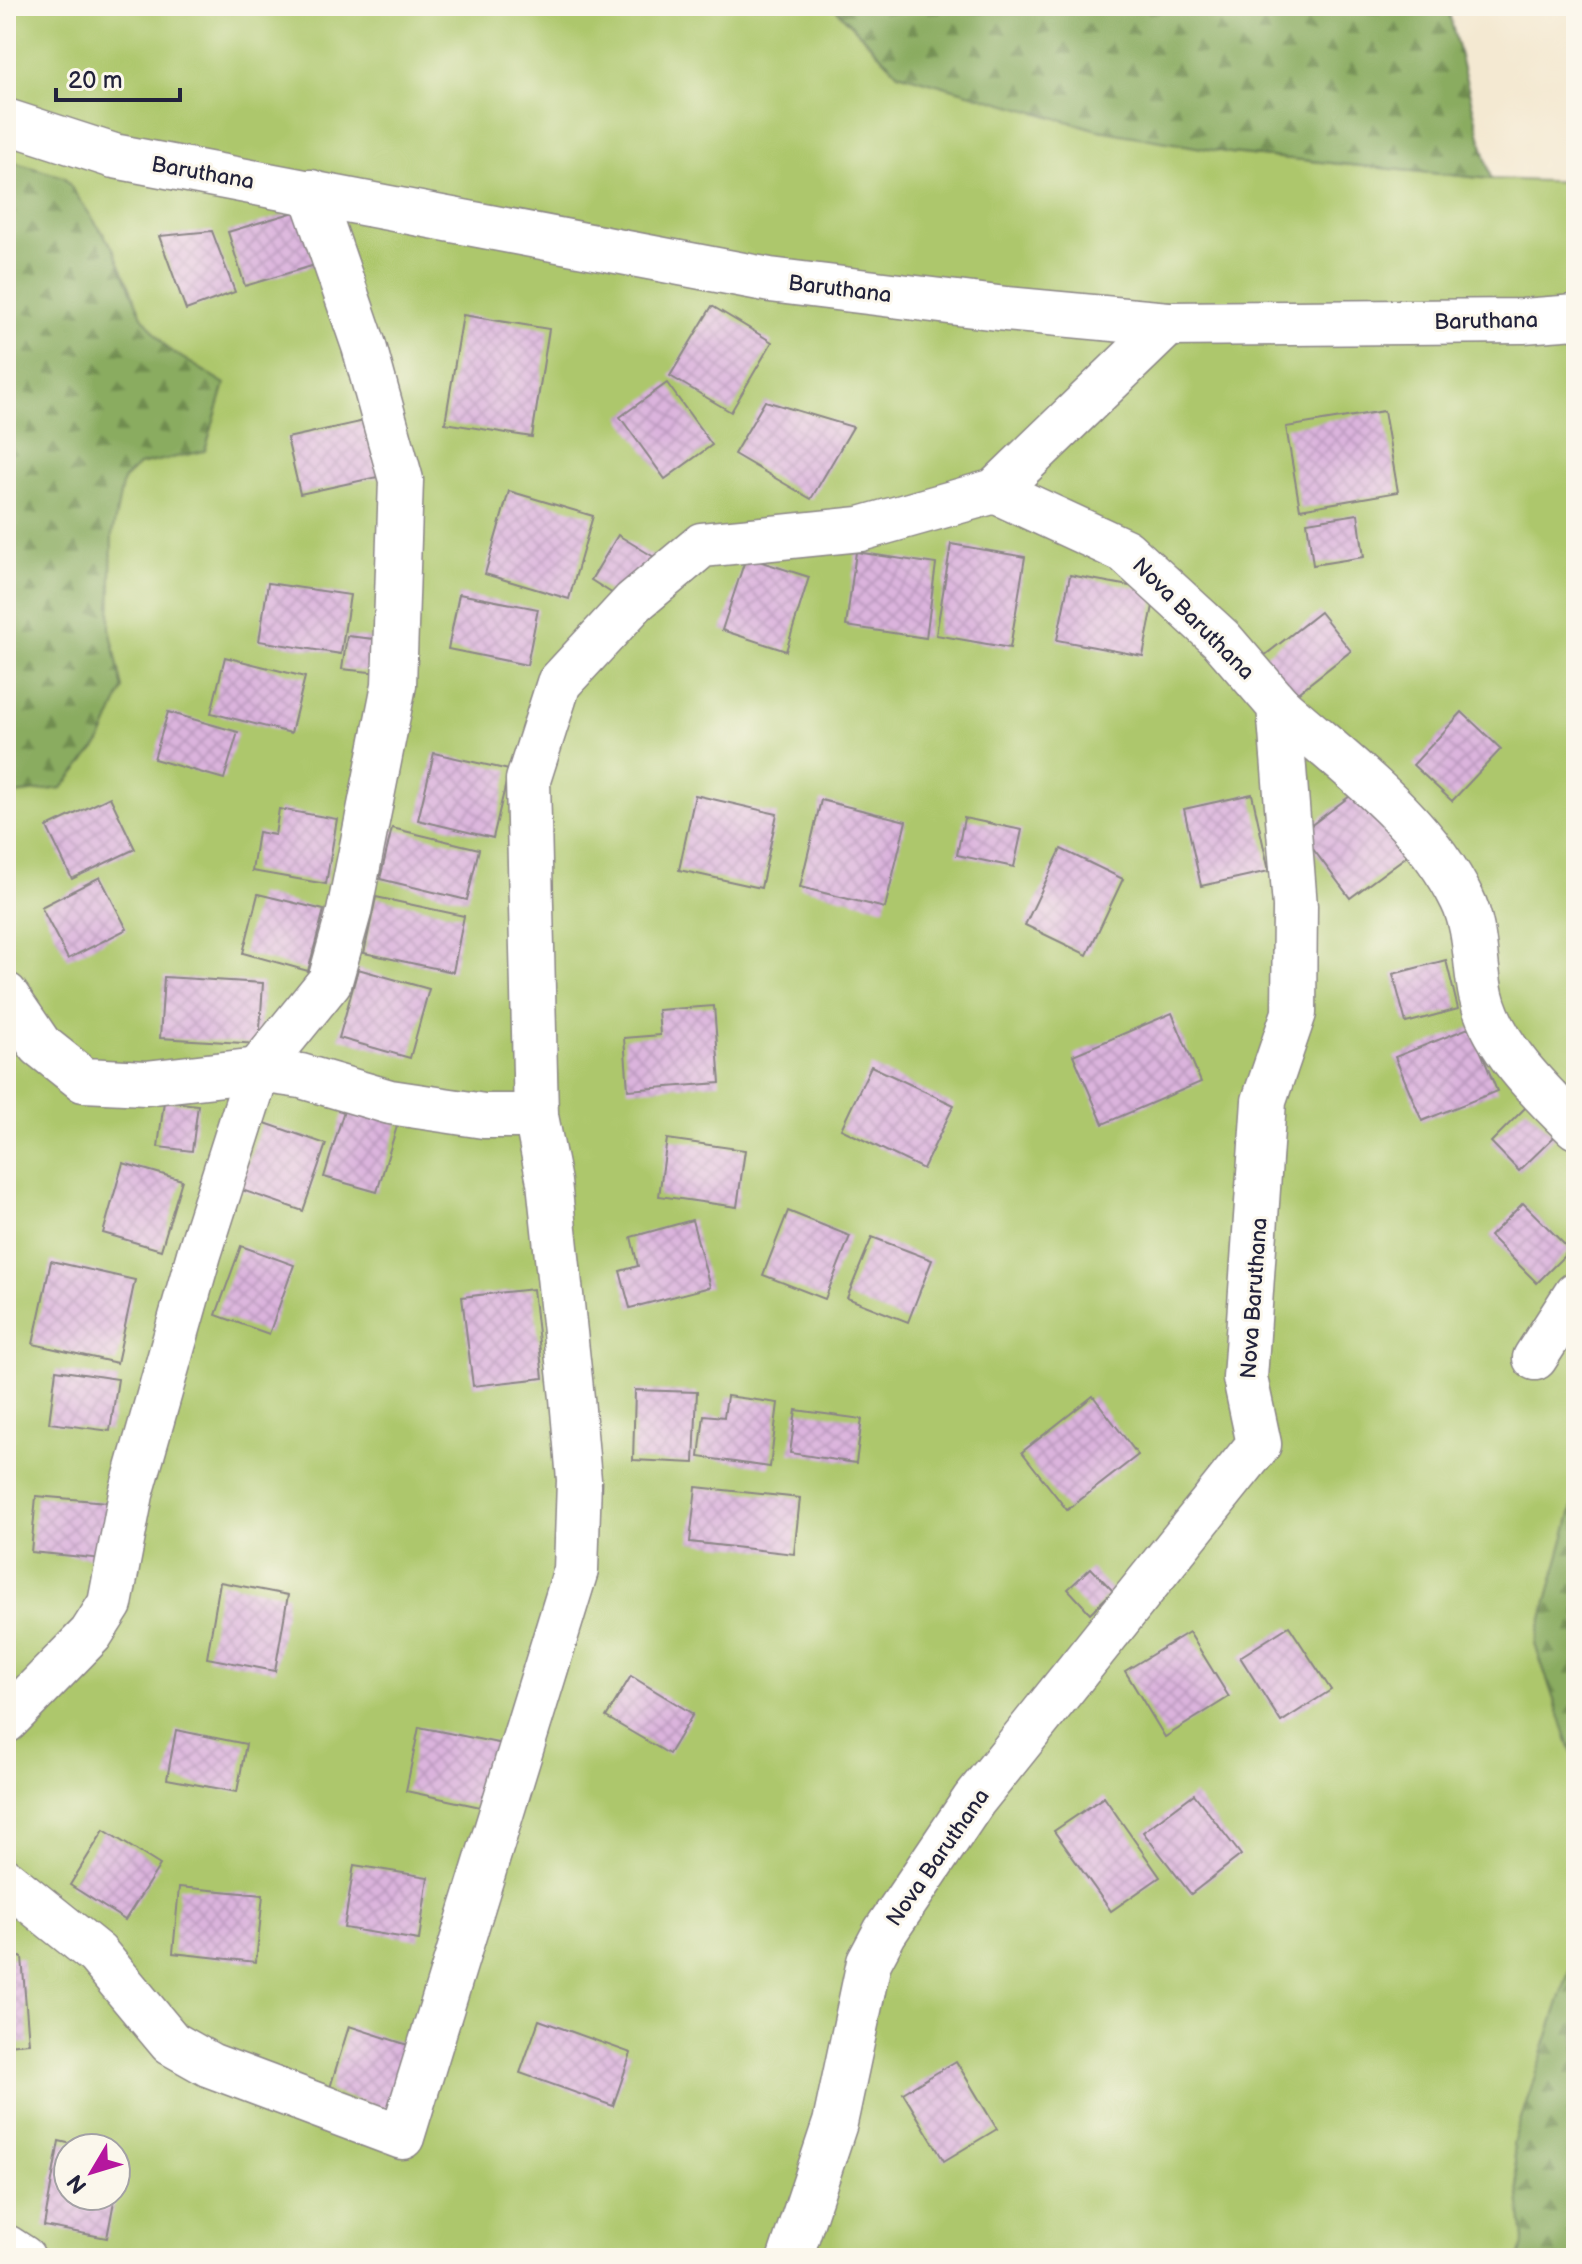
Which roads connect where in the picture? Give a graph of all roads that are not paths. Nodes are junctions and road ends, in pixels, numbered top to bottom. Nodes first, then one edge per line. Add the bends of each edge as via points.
1 (6, 121) edge
2 (311, 192) junction
3 (1576, 317) edge
4 (1168, 324) junction
5 (995, 491) junction
6 (1279, 706) junction
7 (6, 995) edge
8 (258, 1070) junction
9 (536, 1116) junction
10 (1576, 1127) edge
11 (1576, 1294) edge
12 (1535, 1358) dead end
13 (6, 1721) edge
14 (6, 1881) edge
15 (6, 2247) edge
16 (23, 2258) edge
17 (790, 2258) edge

1 - 2 street, Baruthana via 114,156
2 - 4 street, Baruthana via 770,280
2 - 8 street via 364,346 401,480 394,685 330,981
3 - 4 street, Baruthana
4 - 5 street
5 - 6 street, Nova Baruthana via 1125,551 1221,639
5 - 9 street via 860,529 702,545 634,602 559,683 528,780
6 - 10 street via 1389,804 1442,865 1464,901 1481,997 1500,1038
6 - 17 street, Nova Baruthana via 1295,906 1294,1013 1264,1101 1245,1378 1259,1444 974,1800 885,1932 869,1962 835,2123
7 - 8 street via 40,1045 84,1080 146,1083
8 - 9 street via 301,1076 390,1102 484,1116
8 - 13 street via 131,1494 110,1604 91,1634
9 - 14 street via 549,1182 573,1411 579,1480 576,1570 402,2137 210,2065 171,2043 97,1954
11 - 12 street
15 - 16 street

